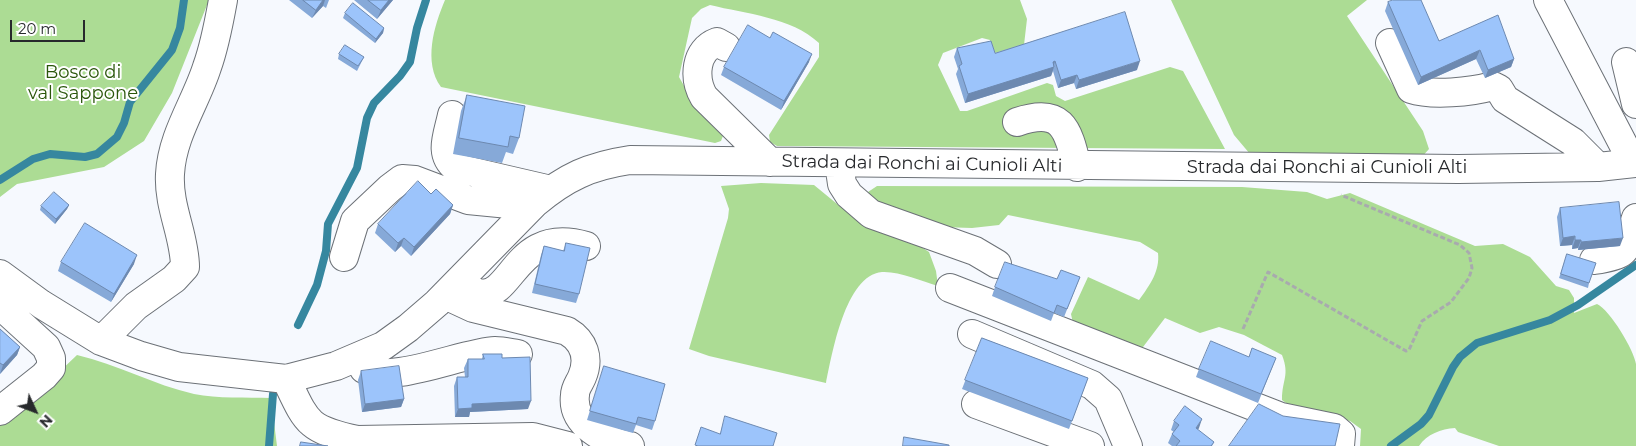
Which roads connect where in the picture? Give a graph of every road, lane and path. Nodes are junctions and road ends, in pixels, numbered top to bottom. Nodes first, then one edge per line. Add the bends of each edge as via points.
1 (223, 0) edge
2 (1548, 0) edge
3 (1390, 43) dead end
4 (726, 47) dead end
5 (1626, 62) dead end
6 (1636, 104) edge
7 (452, 116) dead end
8 (1017, 122) dead end
9 (770, 162) junction
10 (839, 163) junction
11 (1634, 163) edge
12 (1077, 167) junction
13 (1598, 167) junction
14 (551, 190) junction
15 (1335, 193) dead end
16 (522, 216) junction
17 (1636, 218) edge
18 (586, 246) edge
19 (344, 257) dead end
20 (1594, 260) edge
21 (997, 264) dead end
22 (0, 274) edge
23 (950, 288) dead end
24 (451, 289) junction
25 (0, 306) edge
26 (1243, 329) dead end
27 (972, 334) dead end
28 (101, 341) junction
29 (518, 354) dead end
30 (351, 359) junction
31 (286, 379) junction
32 (976, 404) dead end
33 (0, 411) edge
34 (528, 442) edge
35 (568, 446) edge
36 (630, 446) edge
37 (1090, 446) edge
38 (1128, 446) edge
39 (1340, 446) edge

1 - 28 street via 207,68 180,129 170,172 173,210 185,267 174,279 136,306
2 - 11 street, Strada dai Ronchi ai Cunioli Alti
3 - 13 street via 1411,90 1492,86 1499,89 1505,99 1573,142
4 - 9 street via 717,42 708,45 702,53 696,75 698,88
5 - 6 street
7 - 14 street via 444,150 456,168
8 - 12 street via 1046,116 1058,120 1068,137
9 - 10 street, Strada dai Ronchi ai Cunioli Alti
9 - 14 street, Strada dai Ronchi ai Cunioli Alti via 630,160 587,169
10 - 12 street, Strada dai Ronchi ai Cunioli Alti
10 - 21 street via 842,184 849,195 871,214 975,251
11 - 13 street, Strada dai Ronchi ai Cunioli Alti
12 - 13 street, Strada dai Ronchi ai Cunioli Alti
14 - 16 street, Strada dai Ronchi ai Cunioli Alti
15 - 26 path via 1460,245 1469,253 1472,268 1459,293 1422,321 1406,351 1268,272
16 - 19 street via 508,204 468,200 415,180 402,180 355,221
16 - 24 street, Strada dai Ronchi ai Cunioli Alti
17 - 20 street via 1629,245 1624,251 1617,257
18 - 24 street via 570,241 528,252 503,283 491,292 480,294
22 - 28 street, Strada dai Ronchi ai Cunioli Alti
23 - 39 street via 1281,418 1334,428 1341,434
24 - 30 street, Strada dai Ronchi ai Cunioli Alti via 383,346
24 - 36 street via 473,308 574,335 585,352 582,377 574,396 575,411 587,427
25 - 33 street via 46,347 51,358 51,368
27 - 38 street via 1092,385 1108,399
28 - 31 street, Strada dai Ronchi ai Cunioli Alti via 179,367
29 - 30 street via 494,351 376,374 366,371
30 - 31 street, Strada dai Ronchi ai Cunioli Alti
31 - 34 street via 310,423 323,432 356,440
32 - 37 street
34 - 35 street via 545,439

